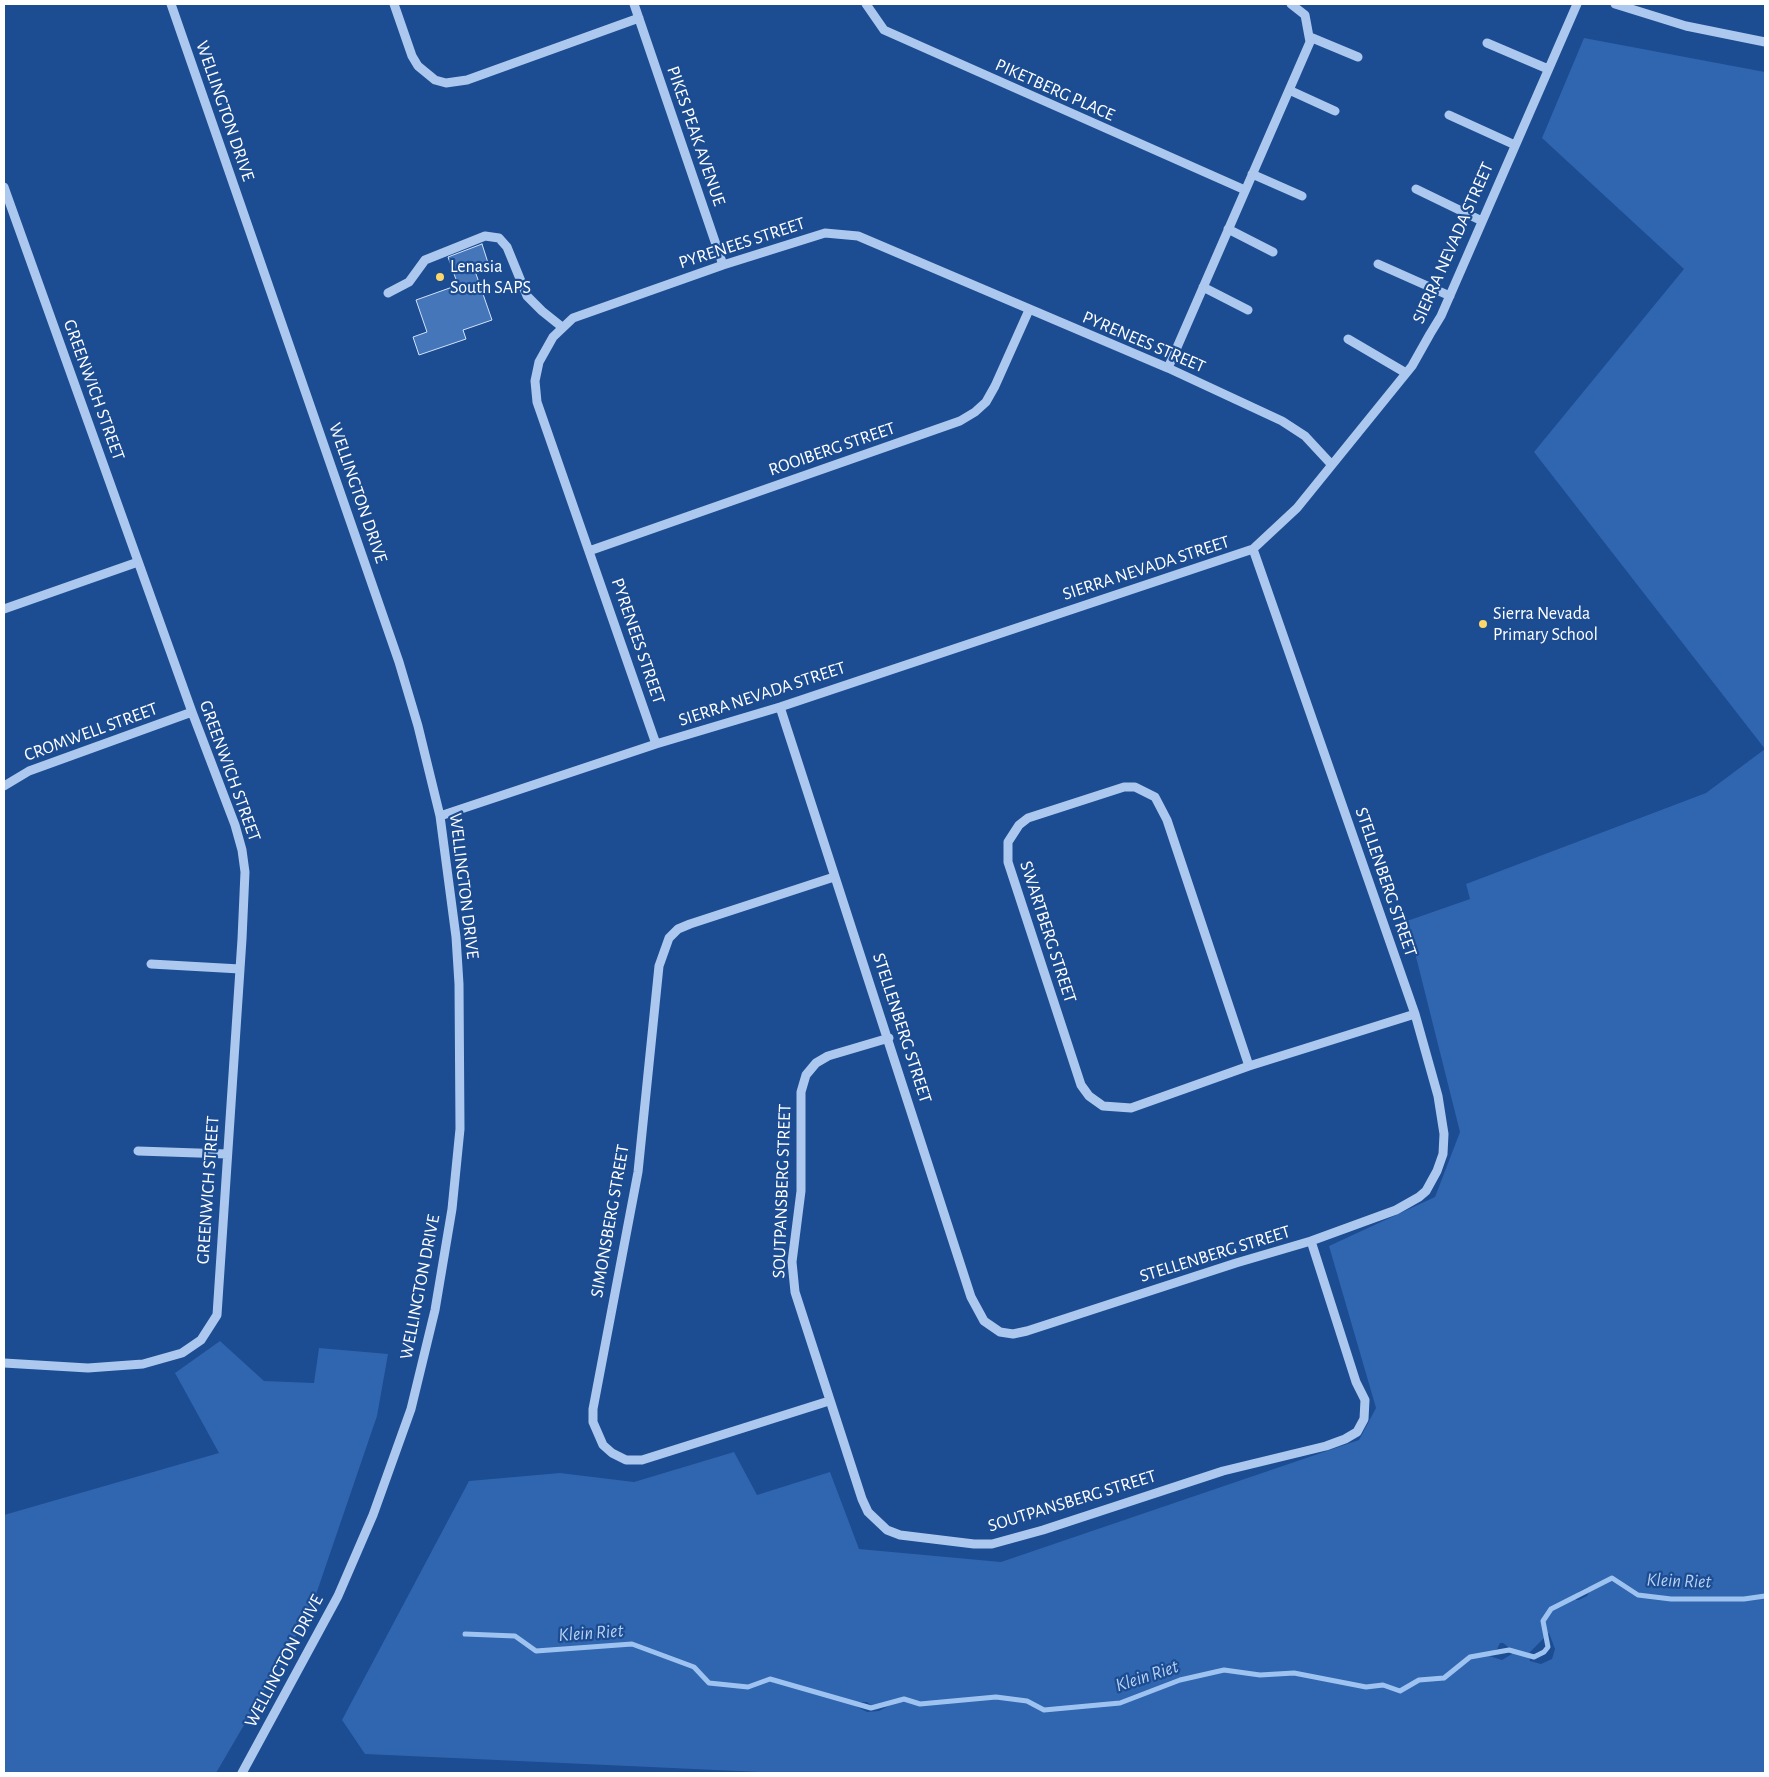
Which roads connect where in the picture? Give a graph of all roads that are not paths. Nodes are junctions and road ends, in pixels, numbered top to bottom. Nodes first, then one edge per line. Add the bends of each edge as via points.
1 (171, 4) edge
2 (394, 4) edge
3 (634, 4) edge
4 (866, 4) edge
5 (1291, 4) edge
6 (1577, 4) edge
7 (1615, 4) edge
8 (639, 18) junction
9 (1310, 37) junction
10 (1765, 42) edge
11 (1487, 44) dead end
12 (1358, 58) dead end
13 (1548, 69) junction
14 (1289, 90) junction
15 (1335, 110) dead end
16 (1449, 115) dead end
17 (1515, 145) junction
18 (1252, 174) junction
19 (4, 187) edge
20 (1416, 189) dead end
21 (1245, 190) junction
22 (1302, 196) dead end
23 (1482, 221) junction
24 (1228, 229) junction
25 (1273, 252) dead end
26 (1378, 264) dead end
27 (723, 265) junction
28 (1203, 288) junction
29 (388, 293) dead end
30 (1450, 296) junction
31 (1029, 310) junction
32 (1248, 310) dead end
33 (562, 327) junction
34 (1348, 339) dead end
35 (1168, 368) junction
36 (1406, 373) junction
37 (1331, 464) junction
38 (1253, 549) junction
39 (589, 552) junction
40 (138, 562) junction
41 (4, 609) edge
42 (780, 707) junction
43 (192, 712) junction
44 (656, 744) junction
45 (4, 786) edge
46 (440, 816) junction
47 (834, 877) junction
48 (151, 964) dead end
49 (240, 969) junction
50 (1415, 1014) junction
51 (889, 1038) junction
52 (1249, 1066) junction
53 (138, 1150) dead end
54 (227, 1154) junction
55 (1311, 1241) junction
56 (4, 1363) edge
57 (829, 1401) junction
58 (242, 1773) edge

1 - 46 street, WELLINGTON DRIVE via 399,662
2 - 8 street via 418,66 435,80 446,83 467,80
3 - 8 street, PIKES PEAK AVENUE
4 - 21 street, PIKETBERG PLACE via 884,30
5 - 9 street via 1304,15
6 - 13 street, SIERRA NEVADA STREET
7 - 10 street via 1686,26
8 - 27 street, PIKES PEAK AVENUE
9 - 12 street
9 - 14 street
11 - 13 street
13 - 17 street, SIERRA NEVADA STREET
14 - 15 street
14 - 18 street
16 - 17 street
17 - 23 street, SIERRA NEVADA STREET
18 - 21 street
18 - 22 street
19 - 40 street, GREENWICH STREET
20 - 23 street
21 - 24 street
23 - 30 street, SIERRA NEVADA STREET
24 - 25 street
24 - 28 street
26 - 30 street
27 - 31 street, PYRENEES STREET via 825,233 846,234 868,239
27 - 33 street, PYRENEES STREET via 596,309 573,318
28 - 32 street
28 - 35 street
29 - 33 street via 409,282 425,260 485,236 499,238 507,247 527,296
30 - 36 street, SIERRA NEVADA STREET
31 - 35 street, PYRENEES STREET
31 - 39 street, ROOIBERG STREET via 996,386 986,402 960,421
33 - 39 street, PYRENEES STREET via 547,347 535,381 538,402
34 - 36 street
35 - 37 street, PYRENEES STREET via 1296,428
36 - 37 street, SIERRA NEVADA STREET
37 - 38 street, SIERRA NEVADA STREET via 1297,508
38 - 42 street, SIERRA NEVADA STREET
38 - 50 street, STELLENBERG STREET
39 - 44 street, PYRENEES STREET
40 - 41 street
40 - 43 street, GREENWICH STREET
42 - 44 street, SIERRA NEVADA STREET
42 - 47 street, STELLENBERG STREET
43 - 45 street, CROMWELL STREET via 29,771
43 - 49 street, GREENWICH STREET via 242,850 245,872
44 - 46 street, SIERRA NEVADA STREET
46 - 58 street, WELLINGTON DRIVE via 456,937 461,1073 460,1129 452,1209 435,1310 411,1409 357,1553 318,1637
47 - 51 street, STELLENBERG STREET
47 - 57 street, SIMONSBERG STREET via 690,924 669,938 659,966 638,1172 592,1409 593,1422 603,1445 626,1460 642,1460
48 - 49 street
49 - 54 street, GREENWICH STREET
50 - 52 street, SWARTBERG STREET
50 - 55 street, STELLENBERG STREET via 1438,1096 1444,1134 1443,1154 1437,1171 1426,1191 1412,1202
51 - 55 street, STELLENBERG STREET via 971,1297 979,1315 1000,1332 1027,1332 1236,1262
51 - 57 street, SOUTPANSBERG STREET via 828,1056 806,1075 801,1092 801,1191 793,1278
52 - 52 street, SWARTBERG STREET via 1167,820 1155,797 1135,787 1124,787 1028,818 1019,825 1008,842 1008,862 1084,1092 1103,1106 1131,1108
53 - 54 street
54 - 56 street, GREENWICH STREET via 217,1315 201,1340 182,1353 128,1366 88,1368
55 - 57 street, SOUTPANSBERG STREET via 1366,1408 1357,1432 1326,1446 1223,1471 1013,1539 974,1544 900,1535 876,1521 862,1499

